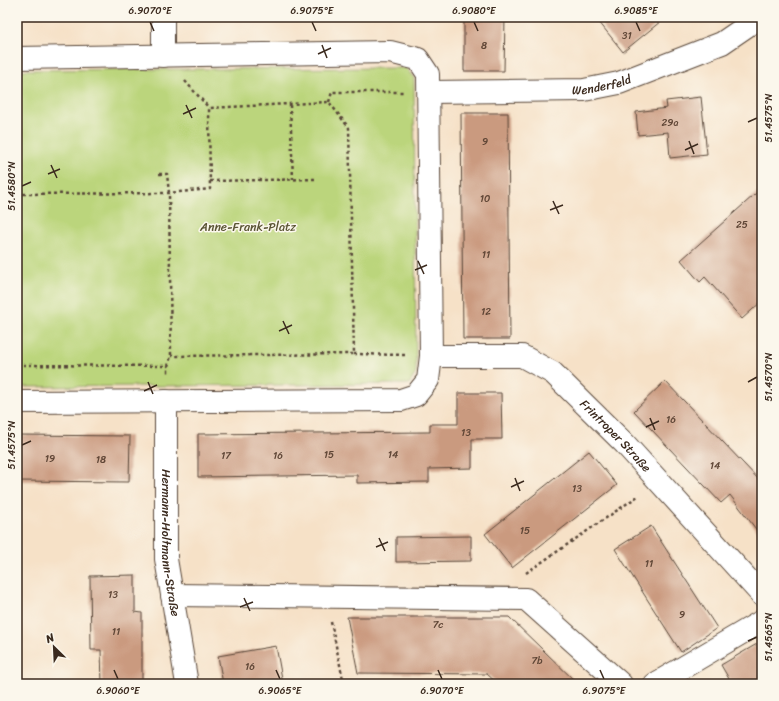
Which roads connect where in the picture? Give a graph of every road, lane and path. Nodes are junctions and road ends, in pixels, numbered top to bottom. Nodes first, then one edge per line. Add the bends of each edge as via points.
1 (163, 17) edge
2 (760, 17) edge
3 (163, 56) junction
4 (184, 56) junction
5 (17, 58) edge
6 (429, 92) junction
7 (329, 102) junction
8 (290, 104) junction
9 (209, 108) junction
10 (159, 174) dead end
11 (293, 179) junction
12 (316, 179) dead end
13 (210, 181) junction
14 (169, 193) junction
15 (17, 194) edge
16 (354, 354) junction
17 (171, 356) junction
18 (431, 356) junction
19 (17, 365) edge
20 (168, 366) junction
21 (166, 401) junction
22 (17, 402) edge
23 (659, 481) junction
24 (526, 573) dead end
25 (172, 595) junction
26 (762, 595) edge
27 (326, 598) junction
28 (762, 621) edge
29 (187, 684) edge
30 (344, 684) edge
31 (620, 684) edge
32 (655, 684) edge

1 - 3 street
2 - 6 street, Wenderfeld via 722,43 619,83 584,90
3 - 4 street
3 - 5 street
4 - 6 street via 390,52 418,59 428,74
4 - 9 path via 184,80
6 - 7 path via 332,92
6 - 18 street
7 - 8 path
7 - 16 path via 349,128
8 - 9 path
8 - 11 path
9 - 13 path
10 - 14 path via 167,174
11 - 12 path
11 - 13 path
13 - 14 path via 210,189
14 - 15 path
14 - 17 path
16 - 17 path
16 - 18 path
17 - 20 path
18 - 21 street via 428,380 416,395 401,400
18 - 23 street, Frintroper Straße via 522,356 553,373
19 - 20 path
20 - 21 path
21 - 22 street
21 - 25 street, Hermann-Holtmann-Straße via 166,559
23 - 24 path
23 - 26 street, Frintroper Straße
25 - 27 street
25 - 29 street, Hermann-Holtmann-Straße
27 - 30 path
27 - 31 street via 526,599
28 - 32 street

